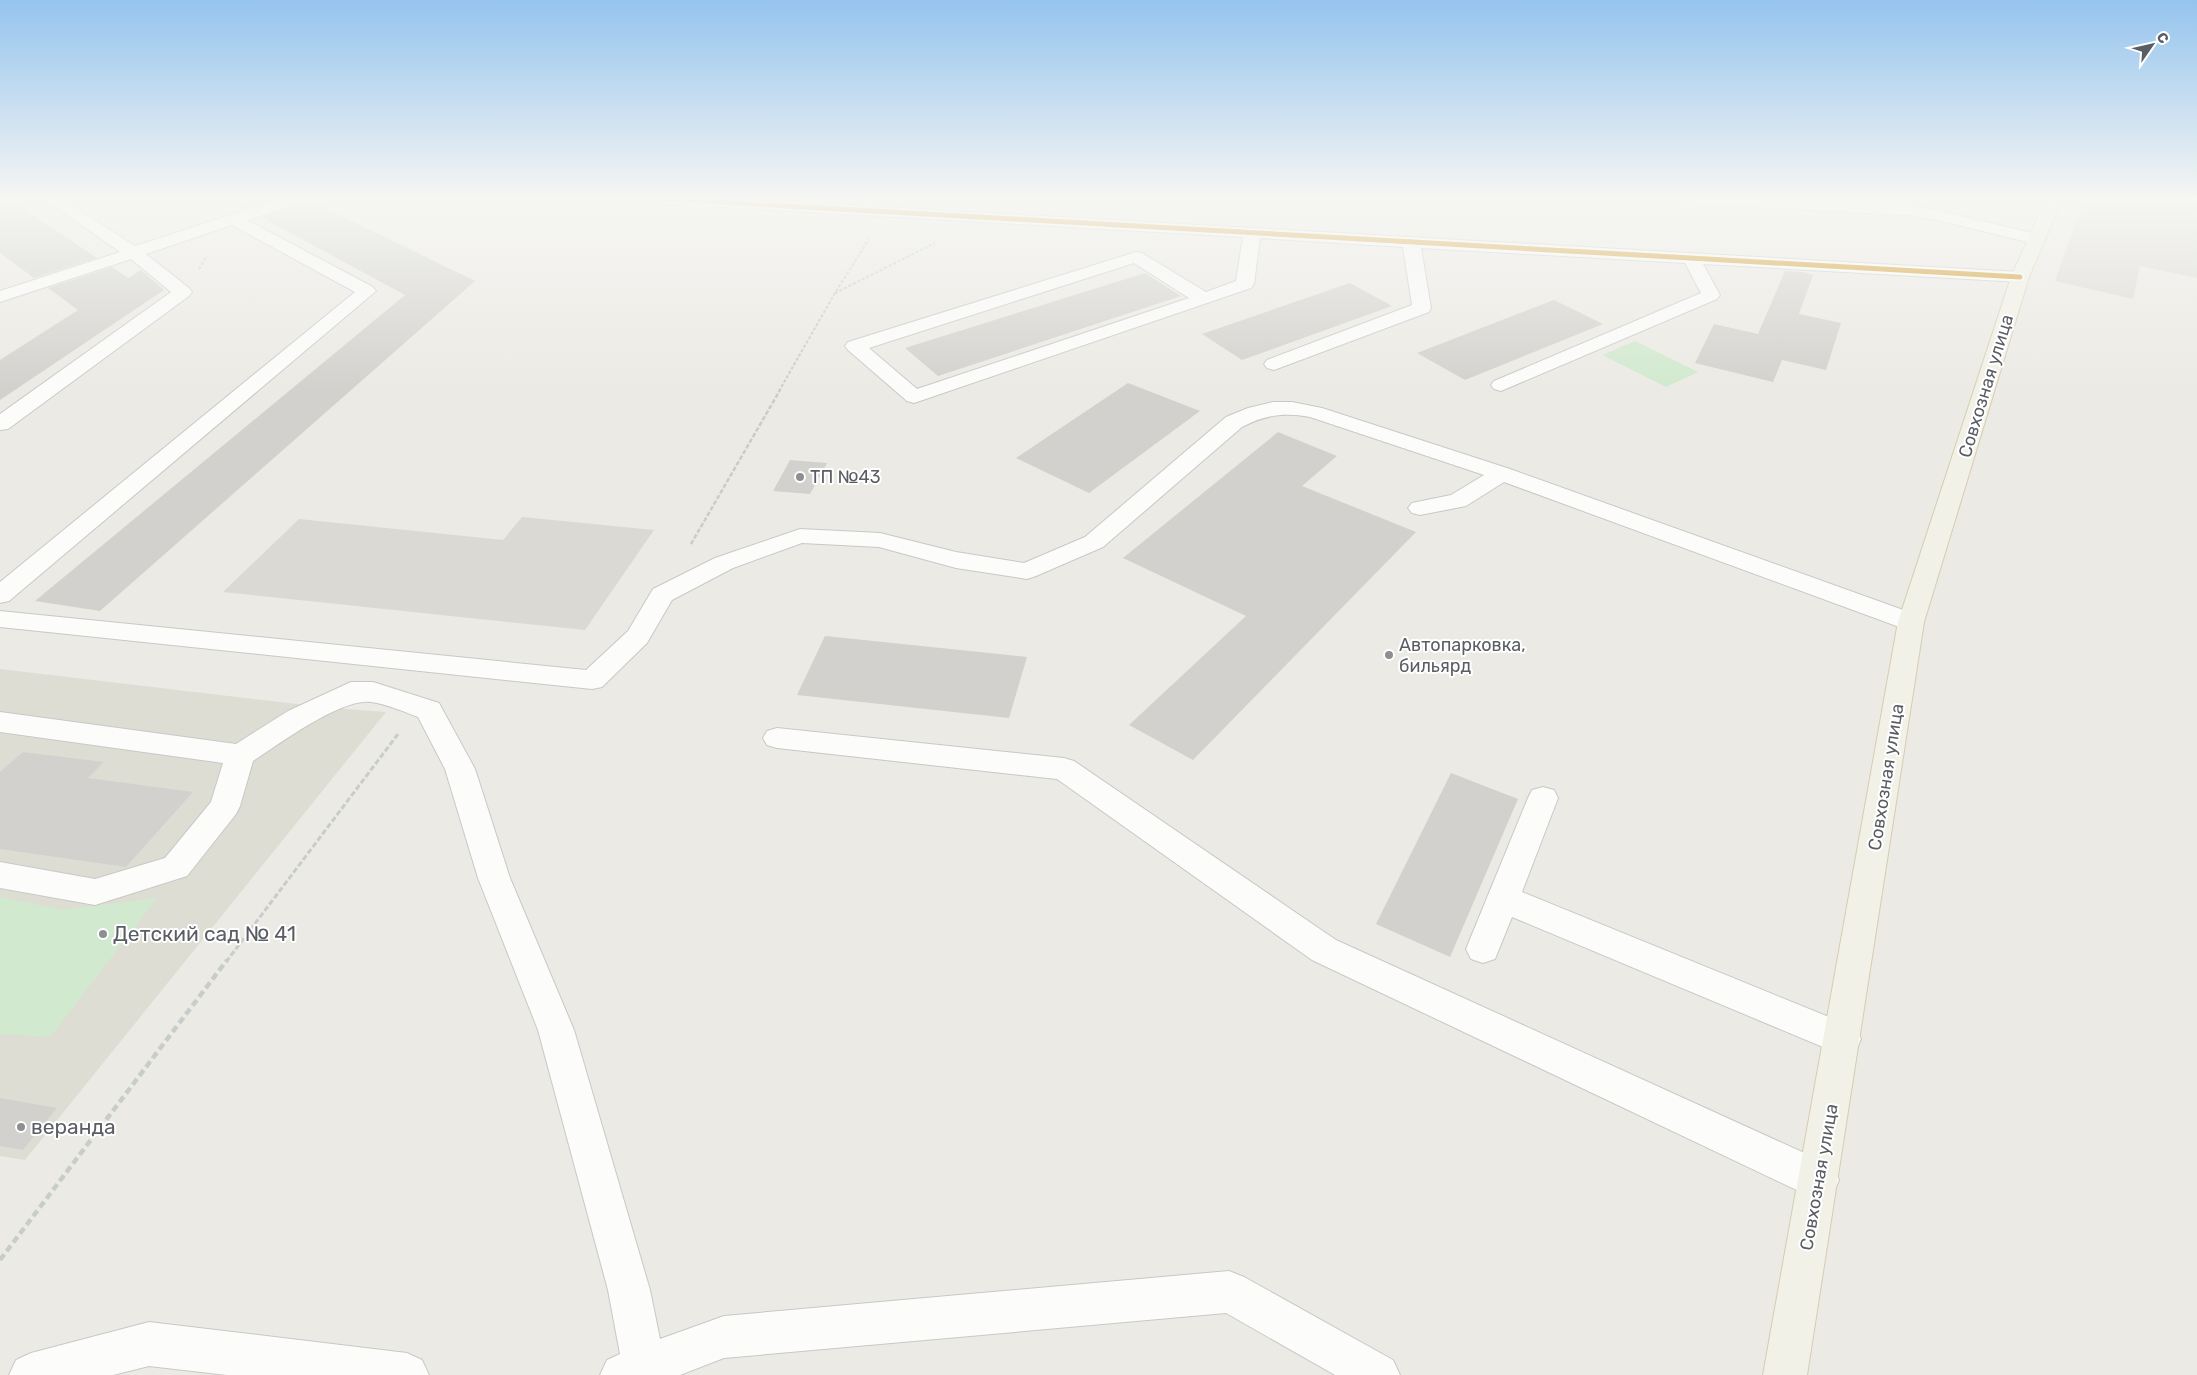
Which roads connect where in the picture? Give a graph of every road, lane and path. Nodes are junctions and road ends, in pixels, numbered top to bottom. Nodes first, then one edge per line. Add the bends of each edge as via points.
1 (104, 261) edge
2 (144, 261) edge
3 (311, 261) edge
4 (855, 261) edge
5 (897, 261) edge
6 (1123, 261) edge
7 (1143, 261) edge
8 (1248, 261) edge
9 (1414, 261) edge
10 (1693, 261) edge
11 (1746, 261) edge
12 (2027, 261) edge
13 (2020, 277) junction
14 (835, 293) junction
15 (2, 295) edge
16 (1204, 298) junction
17 (1274, 364) dead end
18 (1500, 385) dead end
19 (0, 424) edge
20 (1502, 474) junction
21 (1420, 508) dead end
22 (0, 595) edge
23 (662, 595) junction
24 (0, 619) edge
25 (1911, 622) junction
26 (0, 722) edge
27 (402, 729) dead end
28 (777, 738) dead end
29 (240, 756) junction
30 (1543, 798) dead end
31 (0, 875) edge
32 (1503, 899) junction
33 (1483, 949) dead end
34 (1843, 1039) junction
35 (1819, 1180) junction
36 (0, 1260) edge
37 (633, 1371) edge
38 (31, 1375) edge
39 (407, 1375) edge
40 (1378, 1375) edge
41 (1785, 1375) edge

1 - 15 street
2 - 19 street via 183,292
3 - 22 street via 367,291
4 - 14 path
5 - 14 path
6 - 16 street via 854,346 914,397
7 - 16 street
8 - 16 street via 1245,284
9 - 17 street via 1422,308
10 - 18 street via 1710,295
11 - 13 street
12 - 13 main road, Совхозная улица
13 - 25 main road, Совхозная улица
14 - 23 path
20 - 21 street via 1458,501
20 - 23 street via 1315,412 1274,407 1255,411 1234,422 1094,542 1027,571 956,560 880,540 800,536 724,563
20 - 25 street
23 - 24 street via 638,637 592,680
25 - 34 main road, Совхозная улица
26 - 29 street
27 - 36 path
28 - 35 street via 1064,769 1324,950
29 - 31 street via 225,806 176,867 95,892
29 - 37 street via 298,718 351,692 373,692 429,710 460,769 494,878 556,1030 629,1290
30 - 32 street
32 - 33 street
32 - 34 street
34 - 35 main road, Совхозная улица
35 - 41 main road, Совхозная улица
37 - 40 street via 724,1337 1229,1292
38 - 39 street via 149,1344

